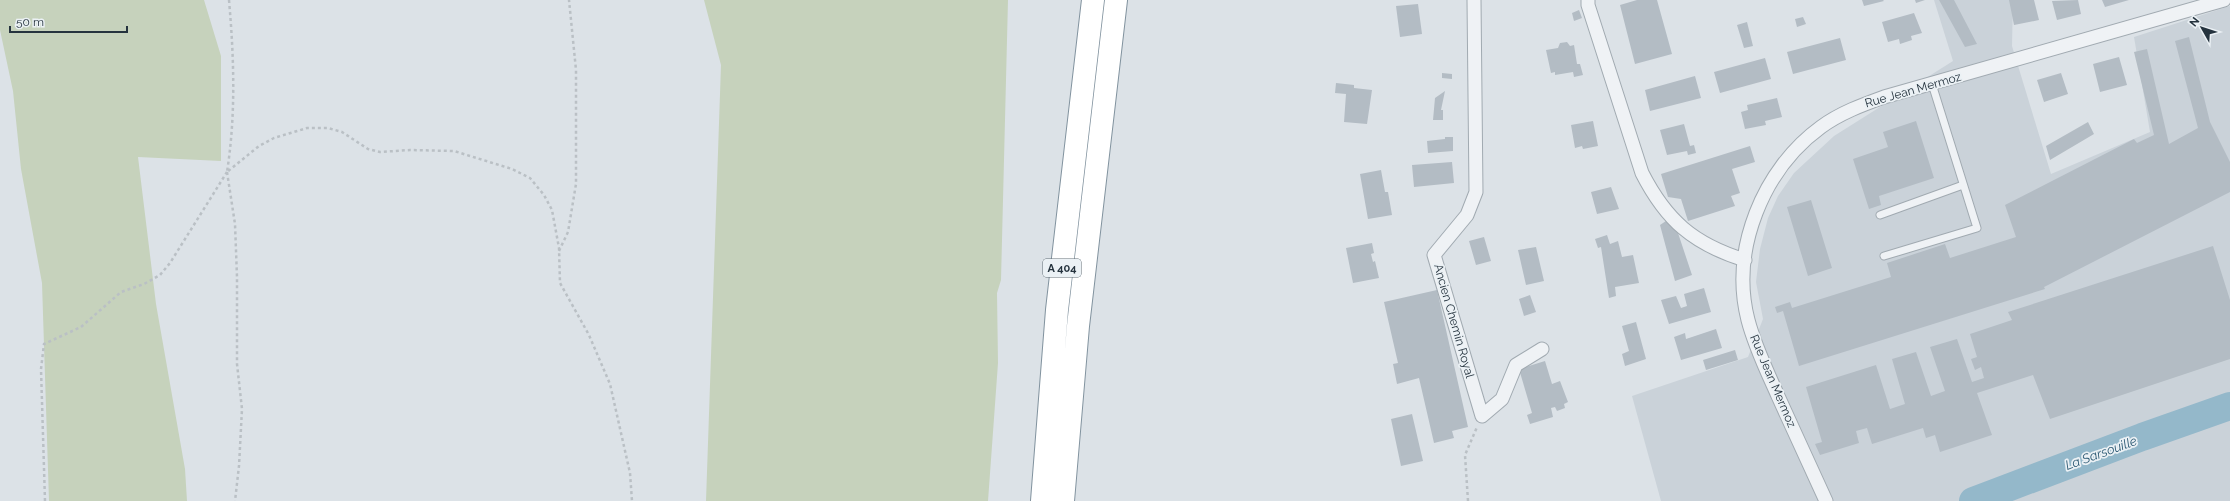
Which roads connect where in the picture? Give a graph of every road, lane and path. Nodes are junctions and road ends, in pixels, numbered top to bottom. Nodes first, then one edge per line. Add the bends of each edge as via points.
1 (229, 0) edge
2 (570, 0) edge
3 (1092, 0) edge
4 (1117, 0) edge
5 (1474, 0) edge
6 (1588, 0) edge
7 (1592, 0) edge
8 (2224, 0) edge
9 (1932, 84) junction
10 (227, 172) junction
11 (1963, 185) junction
12 (1880, 215) dead end
13 (558, 254) junction
14 (1884, 256) dead end
15 (1745, 260) junction
16 (1542, 349) dead end
17 (1482, 416) junction
18 (45, 501) edge
19 (235, 501) edge
20 (632, 501) edge
21 (1042, 501) edge
22 (1063, 501) edge
23 (1468, 501) edge
24 (1826, 501) edge

1 - 10 path via 234,95 233,136
2 - 13 path via 576,70 576,184 568,232
3 - 21 highway, A 404 via 1057,310
4 - 22 highway, A 404 via 1078,326
5 - 17 street, Ancien Chemin Royal via 1476,192 1467,215 1434,255
6 - 7 street
6 - 15 street via 1642,172 1654,197 1687,233 1704,245
8 - 9 street, Rue Jean Mermoz
9 - 11 lane
9 - 15 street, Rue Jean Mermoz via 1884,97 1843,114 1821,127 1793,151 1764,193 1749,235
10 - 13 path via 259,146 274,138 307,128 328,128 342,132 368,149 380,152 454,151 519,172 538,186 552,210 557,229
10 - 18 path via 160,275 121,292 81,326 44,344 40,369
10 - 19 path via 235,224 237,364 242,409
11 - 12 lane
11 - 14 lane via 1977,228
13 - 20 path via 560,283 589,335 610,384 630,473
15 - 24 street, Rue Jean Mermoz via 1744,297 1756,346
16 - 17 street via 1516,365 1502,400
17 - 23 path via 1465,455

